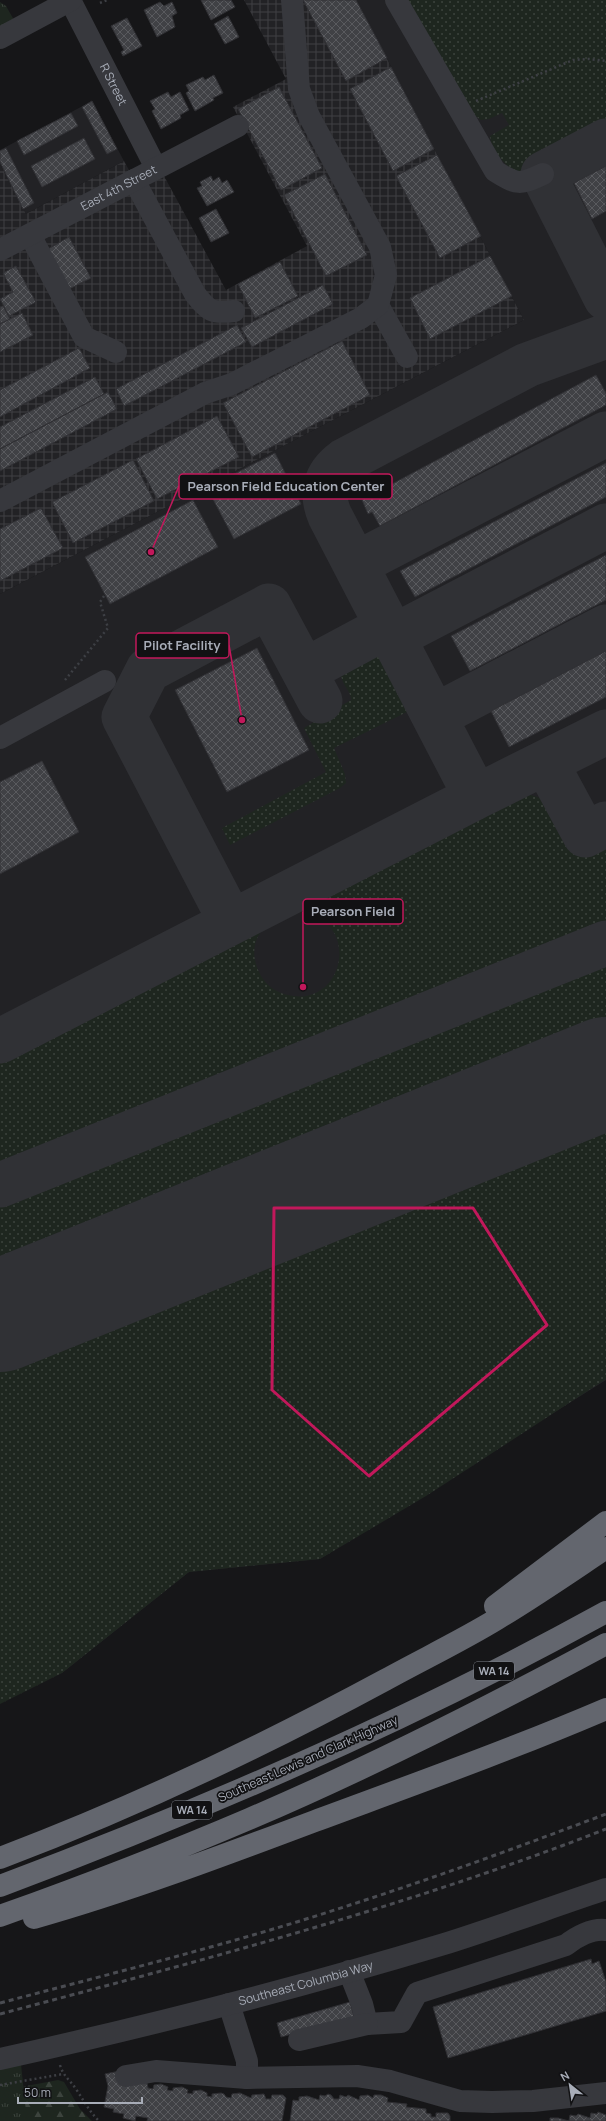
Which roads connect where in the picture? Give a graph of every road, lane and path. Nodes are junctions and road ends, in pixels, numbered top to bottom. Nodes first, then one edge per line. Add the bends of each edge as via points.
1 (71, 0) edge
2 (107, 0) edge
3 (292, 0) edge
4 (396, 0) edge
5 (100, 3) dead end
6 (0, 38) edge
7 (606, 61) edge
8 (459, 109) junction
9 (238, 126) dead end
10 (156, 168) junction
11 (543, 174) dead end
12 (134, 180) junction
13 (30, 234) junction
14 (0, 250) edge
15 (378, 305) junction
16 (234, 311) dead end
17 (116, 352) dead end
18 (407, 357) dead end
19 (0, 501) edge
20 (104, 596) dead end
21 (105, 681) dead end
22 (62, 684) dead end
23 (0, 738) edge
24 (606, 1522) edge
25 (606, 1548) edge
26 (606, 1612) edge
27 (606, 1644) edge
28 (380, 1683) junction
29 (606, 1709) edge
30 (0, 1858) edge
31 (0, 1886) edge
32 (606, 1889) edge
33 (0, 1916) edge
34 (0, 1927) edge
35 (606, 1930) edge
36 (349, 1971) junction
37 (229, 2004) junction
38 (367, 2024) junction
39 (299, 2040) dead end
40 (0, 2060) edge
41 (126, 2076) dead end
42 (247, 2078) junction
43 (0, 2085) edge
44 (606, 2093) edge
45 (99, 2121) edge

1 - 6 street
1 - 10 street, R Street
2 - 5 path
3 - 15 street via 299,89 306,109 380,247 386,275
4 - 8 street
7 - 8 path via 573,60
8 - 11 street via 495,171 509,180 525,183
9 - 10 street, East 4th Street
10 - 12 street, East 4th Street
12 - 13 street, East 4th Street
12 - 16 street via 195,294 204,306 218,314
13 - 14 street, East 4th Street
13 - 17 street via 84,337
15 - 18 street
15 - 19 street via 354,322 232,384 205,393
20 - 22 path via 100,602 108,628
21 - 23 street
24 - 28 highway via 490,1610
25 - 28 highway via 495,1620
26 - 31 highway, Southeast Lewis and Clark Highway / WA 14 via 490,1673 327,1751 153,1826
27 - 33 highway, WA 14 via 371,1763 250,1818 85,1885
28 - 30 highway via 189,1779
29 - 34 highway via 547,1734 202,1863 92,1902
32 - 36 street, Southeast Columbia Way via 446,1943
35 - 38 street via 590,1932 566,1945 417,1993 401,2022
36 - 37 street, Southeast Columbia Way
36 - 38 street
37 - 40 street, Southeast Columbia Way via 148,2026
37 - 42 street via 246,2055
38 - 39 street
41 - 42 street via 156,2071
42 - 44 street via 357,2076 390,2081 460,2101 533,2101
43 - 45 path via 62,2074 75,2088 89,2112

